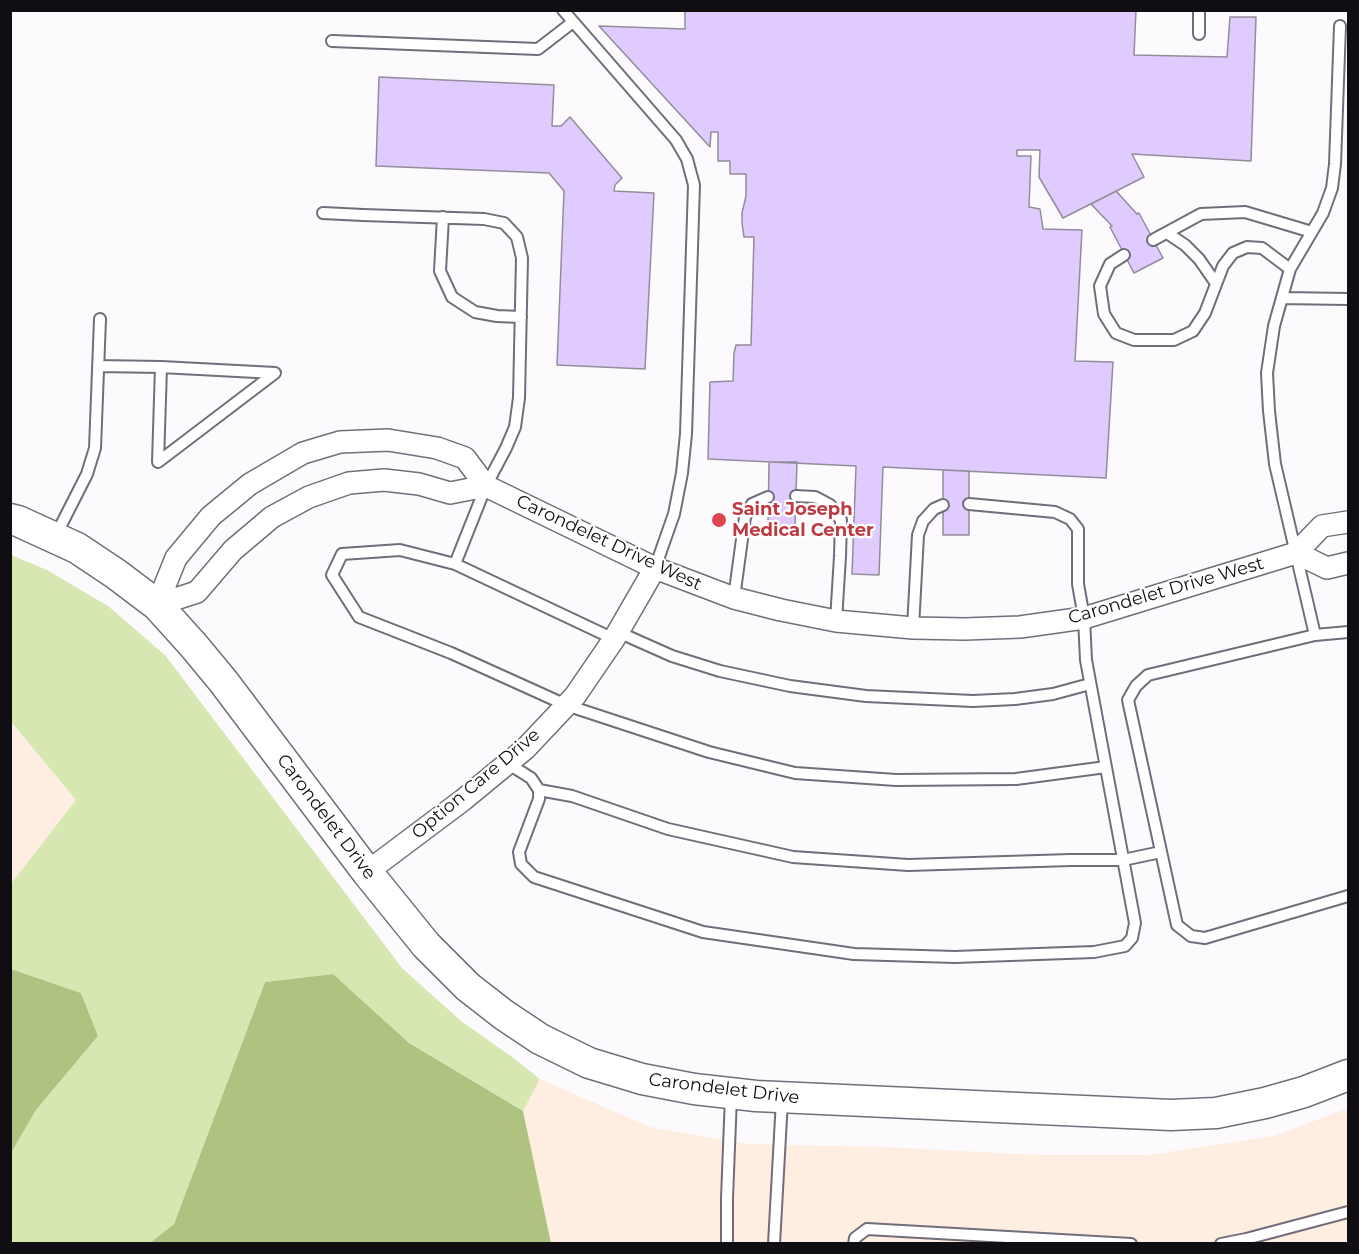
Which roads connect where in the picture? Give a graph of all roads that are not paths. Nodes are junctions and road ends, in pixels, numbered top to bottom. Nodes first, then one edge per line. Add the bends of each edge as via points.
1 (563, 10) edge
2 (1199, 10) edge
3 (573, 21) junction
4 (1340, 26) dead end
5 (1199, 34) dead end
6 (332, 40) dead end
7 (323, 213) dead end
8 (443, 217) junction
9 (1312, 232) junction
10 (1167, 233) junction
11 (1153, 240) dead end
12 (1124, 255) dead end
13 (1290, 269) junction
14 (1215, 282) junction
15 (1282, 298) junction
16 (1348, 299) edge
17 (521, 317) junction
18 (100, 319) dead end
19 (98, 366) junction
20 (161, 367) junction
21 (486, 486) junction
22 (796, 496) dead end
23 (768, 498) dead end
24 (969, 504) dead end
25 (943, 505) dead end
26 (10, 519) edge
27 (1348, 522) edge
28 (54, 537) junction
29 (1296, 553) junction
30 (1348, 563) edge
31 (455, 564) junction
32 (655, 568) junction
33 (734, 598) junction
34 (157, 605) junction
35 (1084, 618) junction
36 (837, 621) junction
37 (913, 628) junction
38 (1348, 632) edge
39 (616, 635) junction
40 (1315, 635) junction
41 (1090, 684) junction
42 (566, 705) junction
43 (507, 763) junction
44 (1106, 767) junction
45 (539, 790) junction
46 (1161, 852) junction
47 (1123, 860) junction
48 (367, 872) junction
49 (1348, 896) edge
50 (1348, 1075) edge
51 (731, 1093) junction
52 (782, 1097) junction
53 (1348, 1212) edge
54 (1107, 1243) edge
55 (727, 1244) edge
56 (774, 1244) edge
57 (855, 1244) edge
58 (1131, 1244) edge
59 (1221, 1244) edge

1 - 3 lane
2 - 5 lane
3 - 6 lane via 538,49
3 - 32 lane via 676,140 687,159 694,185 686,434 674,514
4 - 9 lane via 1332,188
7 - 8 lane
8 - 17 lane via 440,271 452,297 475,312
8 - 17 lane via 504,224 518,237 522,258
9 - 10 lane via 1245,212 1201,214
9 - 13 lane
10 - 11 lane
10 - 14 lane via 1199,259
12 - 14 lane via 1110,264 1100,286 1104,314 1116,333 1134,340 1174,340 1193,331 1205,313
13 - 14 lane via 1262,248 1247,248 1233,253
13 - 15 lane
15 - 16 lane
15 - 29 lane via 1267,373 1269,411 1275,464
17 - 21 lane via 515,427
18 - 19 lane
19 - 20 lane
19 - 28 lane via 95,448 87,474
20 - 20 lane via 241,371 275,373 158,462
21 - 31 lane
21 - 32 street, Carondelet Drive West
21 - 34 street via 450,493 384,480 350,483 309,497 272,517 233,550 197,592
21 - 34 street, Carondelet Drive West via 465,458 437,448 388,440 340,442 303,453 250,484 212,516 176,558
22 - 36 lane via 830,505 841,520
23 - 33 lane via 752,504 745,517
24 - 35 lane via 1055,512 1070,519 1078,529 1078,584
25 - 37 lane via 923,521 918,535
26 - 28 street
27 - 29 street, Carondelet Drive West via 1322,526
28 - 34 street via 77,548
29 - 30 street via 1327,568
29 - 35 street, Carondelet Drive West
29 - 40 lane
31 - 39 lane
31 - 42 lane via 400,550 342,554 332,575 359,617
32 - 33 street, Carondelet Drive West
32 - 39 street, Option Care Drive
33 - 36 street, Carondelet Drive West
34 - 48 street, Carondelet Drive via 223,681
35 - 37 street, Carondelet Drive West via 1020,627
35 - 41 lane
36 - 37 street, Carondelet Drive West
38 - 40 lane
39 - 41 lane via 720,671 866,696 1015,699
39 - 42 street, Option Care Drive
40 - 46 lane via 1148,675 1136,686 1128,700
41 - 44 lane
42 - 43 street, Option Care Drive
42 - 44 lane via 709,752 795,773 896,780 1016,779
43 - 45 lane via 531,778
43 - 48 street, Option Care Drive
44 - 47 lane
45 - 47 lane via 572,796 668,829 793,857 908,865
45 - 47 lane via 519,852 521,864 534,877 703,932 854,954 955,957 1094,952 1125,946 1132,938 1135,923
46 - 47 lane
46 - 49 lane via 1177,925 1191,936 1205,938
48 - 51 street, Carondelet Drive via 426,945 468,987 540,1039 589,1063 642,1079
50 - 52 street, Carondelet Drive via 1265,1103 1216,1113 1172,1115
51 - 52 street, Carondelet Drive
51 - 55 lane
52 - 56 lane
53 - 59 lane
54 - 57 lane via 867,1229 855,1238
54 - 58 lane

